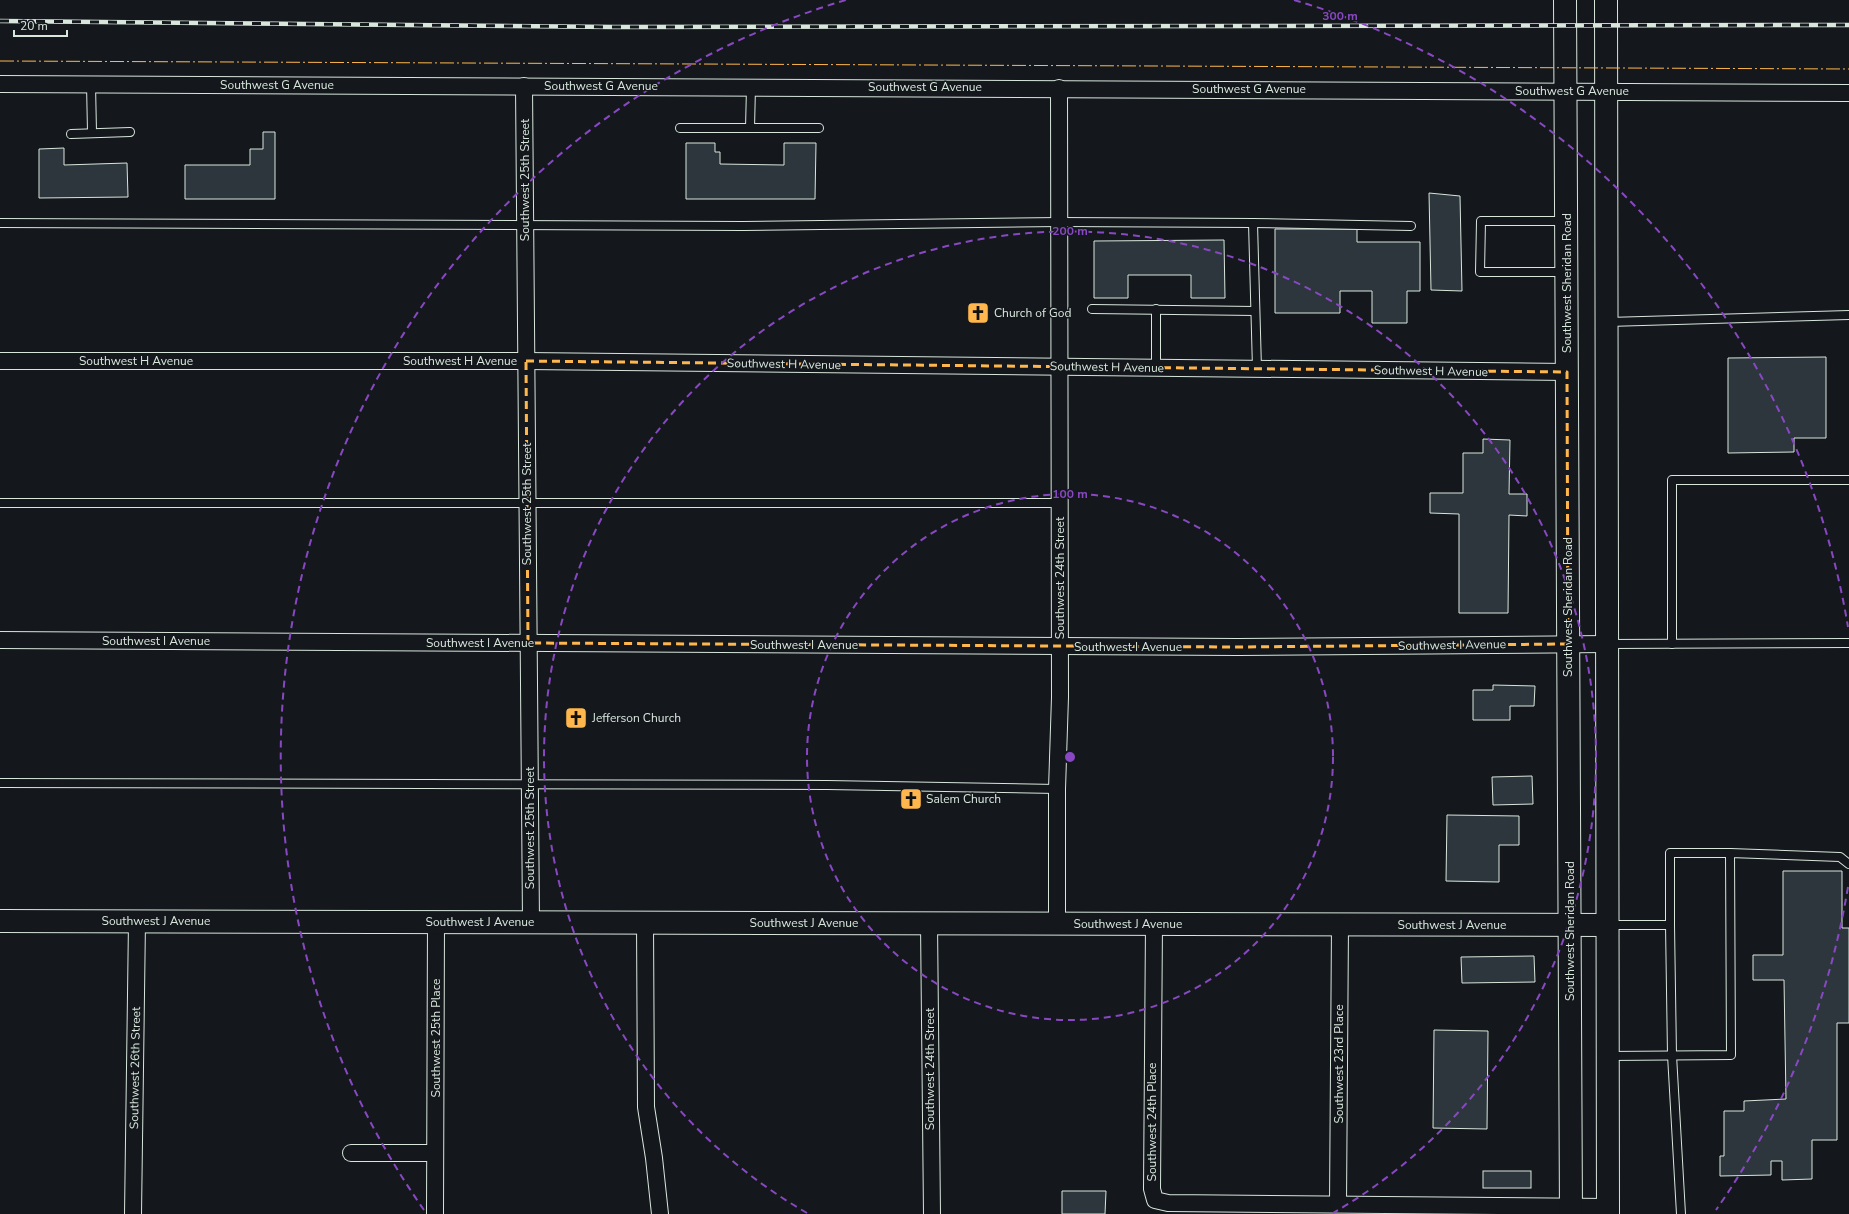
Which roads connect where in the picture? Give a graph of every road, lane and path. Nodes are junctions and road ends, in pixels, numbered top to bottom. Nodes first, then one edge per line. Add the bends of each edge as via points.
1 (1565, 0) edge
2 (1606, 0) edge
3 (0, 84) edge
4 (91, 84) junction
5 (524, 86) junction
6 (751, 87) junction
7 (1059, 88) junction
8 (1566, 91) junction
9 (1606, 91) junction
10 (1849, 93) edge
11 (680, 128) dead end
12 (750, 128) junction
13 (819, 128) dead end
14 (92, 132) junction
15 (130, 132) dead end
16 (71, 134) dead end
17 (1566, 221) junction
18 (1059, 222) junction
19 (0, 223) edge
20 (1254, 223) junction
21 (525, 226) junction
22 (1411, 226) dead end
23 (1566, 272) junction
24 (1092, 309) dead end
25 (1156, 309) junction
26 (1255, 311) junction
27 (1849, 315) edge
28 (1607, 322) junction
29 (0, 361) edge
30 (526, 361) junction
31 (1059, 366) junction
32 (1156, 367) junction
33 (1257, 369) junction
34 (1567, 372) junction
35 (1849, 480) edge
36 (0, 503) edge
37 (527, 503) junction
38 (1060, 503) junction
39 (0, 640) edge
40 (528, 643) junction
41 (1849, 643) edge
42 (1568, 644) junction
43 (1607, 644) junction
44 (1672, 644) junction
45 (1060, 646) junction
46 (0, 783) edge
47 (529, 784) junction
48 (1056, 789) junction
49 (1730, 853) junction
50 (1849, 864) edge
51 (0, 921) edge
52 (137, 921) junction
53 (436, 922) junction
54 (531, 922) junction
55 (645, 923) junction
56 (929, 924) junction
57 (1057, 924) junction
58 (1154, 924) junction
59 (1340, 925) junction
60 (1570, 925) junction
61 (1670, 925) junction
62 (1608, 926) junction
63 (1672, 1055) junction
64 (1609, 1056) junction
65 (351, 1153) dead end
66 (435, 1153) junction
67 (1338, 1204) junction
68 (1168, 1208) edge
69 (1322, 1209) edge
70 (1545, 1210) edge
71 (1571, 1210) edge
72 (1608, 1211) edge
73 (133, 1214) edge
74 (435, 1214) edge
75 (660, 1214) edge
76 (932, 1214) edge
77 (1681, 1214) edge

1 - 8 main road, Southwest Sheridan Road
2 - 9 main road
3 - 4 street, Southwest G Avenue
4 - 5 street, Southwest G Avenue
4 - 14 lane
5 - 6 street, Southwest G Avenue
5 - 21 street, Southwest 25th Street
6 - 7 street, Southwest G Avenue
6 - 12 lane
7 - 8 street, Southwest G Avenue
7 - 18 street, Southwest 24th Street
8 - 9 street, Southwest G Avenue
8 - 17 main road, Southwest Sheridan Road
9 - 10 street, Southwest G Avenue
9 - 28 main road
11 - 12 lane
12 - 13 lane
14 - 15 lane
14 - 16 lane
17 - 23 main road, Southwest Sheridan Road
17 - 23 lane via 1481,221 1480,272
18 - 20 lane
18 - 21 lane
18 - 31 street, Southwest 24th Street
19 - 21 lane
20 - 22 lane
20 - 26 lane
21 - 30 street, Southwest 25th Street
23 - 34 main road, Southwest Sheridan Road
24 - 25 lane
25 - 26 lane
25 - 32 lane
26 - 33 lane
27 - 28 lane
28 - 43 main road
29 - 30 street, Southwest H Avenue
30 - 31 street, Southwest H Avenue
30 - 37 street, Southwest 25th Street
31 - 32 street, Southwest H Avenue
31 - 38 street, Southwest 24th Street
32 - 33 street, Southwest H Avenue
33 - 34 street, Southwest H Avenue
34 - 42 main road, Southwest Sheridan Road
35 - 44 lane via 1672,480
36 - 37 lane
37 - 38 lane
37 - 40 street, Southwest 25th Street
38 - 45 street, Southwest 24th Street
39 - 40 street, Southwest I Avenue
40 - 45 street, Southwest I Avenue
40 - 47 street, Southwest 25th Street
41 - 44 lane
42 - 43 street, Southwest I Avenue
42 - 45 street, Southwest I Avenue
42 - 60 main road, Southwest Sheridan Road
43 - 44 lane
43 - 62 main road
45 - 48 street, Southwest 24th Street
46 - 47 lane
47 - 48 lane
47 - 54 street, Southwest 25th Street
48 - 57 street, Southwest 24th Street
49 - 50 lane via 1840,857
49 - 61 lane via 1670,853
49 - 63 lane via 1731,1055
51 - 52 main road, Southwest J Avenue
52 - 53 main road, Southwest J Avenue
52 - 73 street, Southwest 26th Street
53 - 54 main road, Southwest J Avenue
53 - 66 street, Southwest 25th Place
54 - 55 main road, Southwest J Avenue
55 - 56 main road, Southwest J Avenue
55 - 75 street via 646,1107
56 - 57 main road, Southwest J Avenue
56 - 76 street, Southwest 24th Street
57 - 58 main road, Southwest J Avenue
58 - 59 main road, Southwest J Avenue
58 - 68 street, Southwest 24th Place via 1152,1189 1156,1200
59 - 60 main road, Southwest J Avenue
59 - 67 street, Southwest 23rd Place
60 - 62 main road, Southwest J Avenue
60 - 71 main road, Southwest Sheridan Road
61 - 62 lane
61 - 63 lane
62 - 64 main road
63 - 64 lane
63 - 77 lane
64 - 72 main road
65 - 66 street
66 - 74 street, Southwest 25th Place
67 - 69 street, Southwest 24th Place
67 - 70 street, Southwest 24th Place
68 - 69 street, Southwest 24th Place
70 - 71 street, Southwest 24th Place
71 - 72 street, Southwest 24th Place

